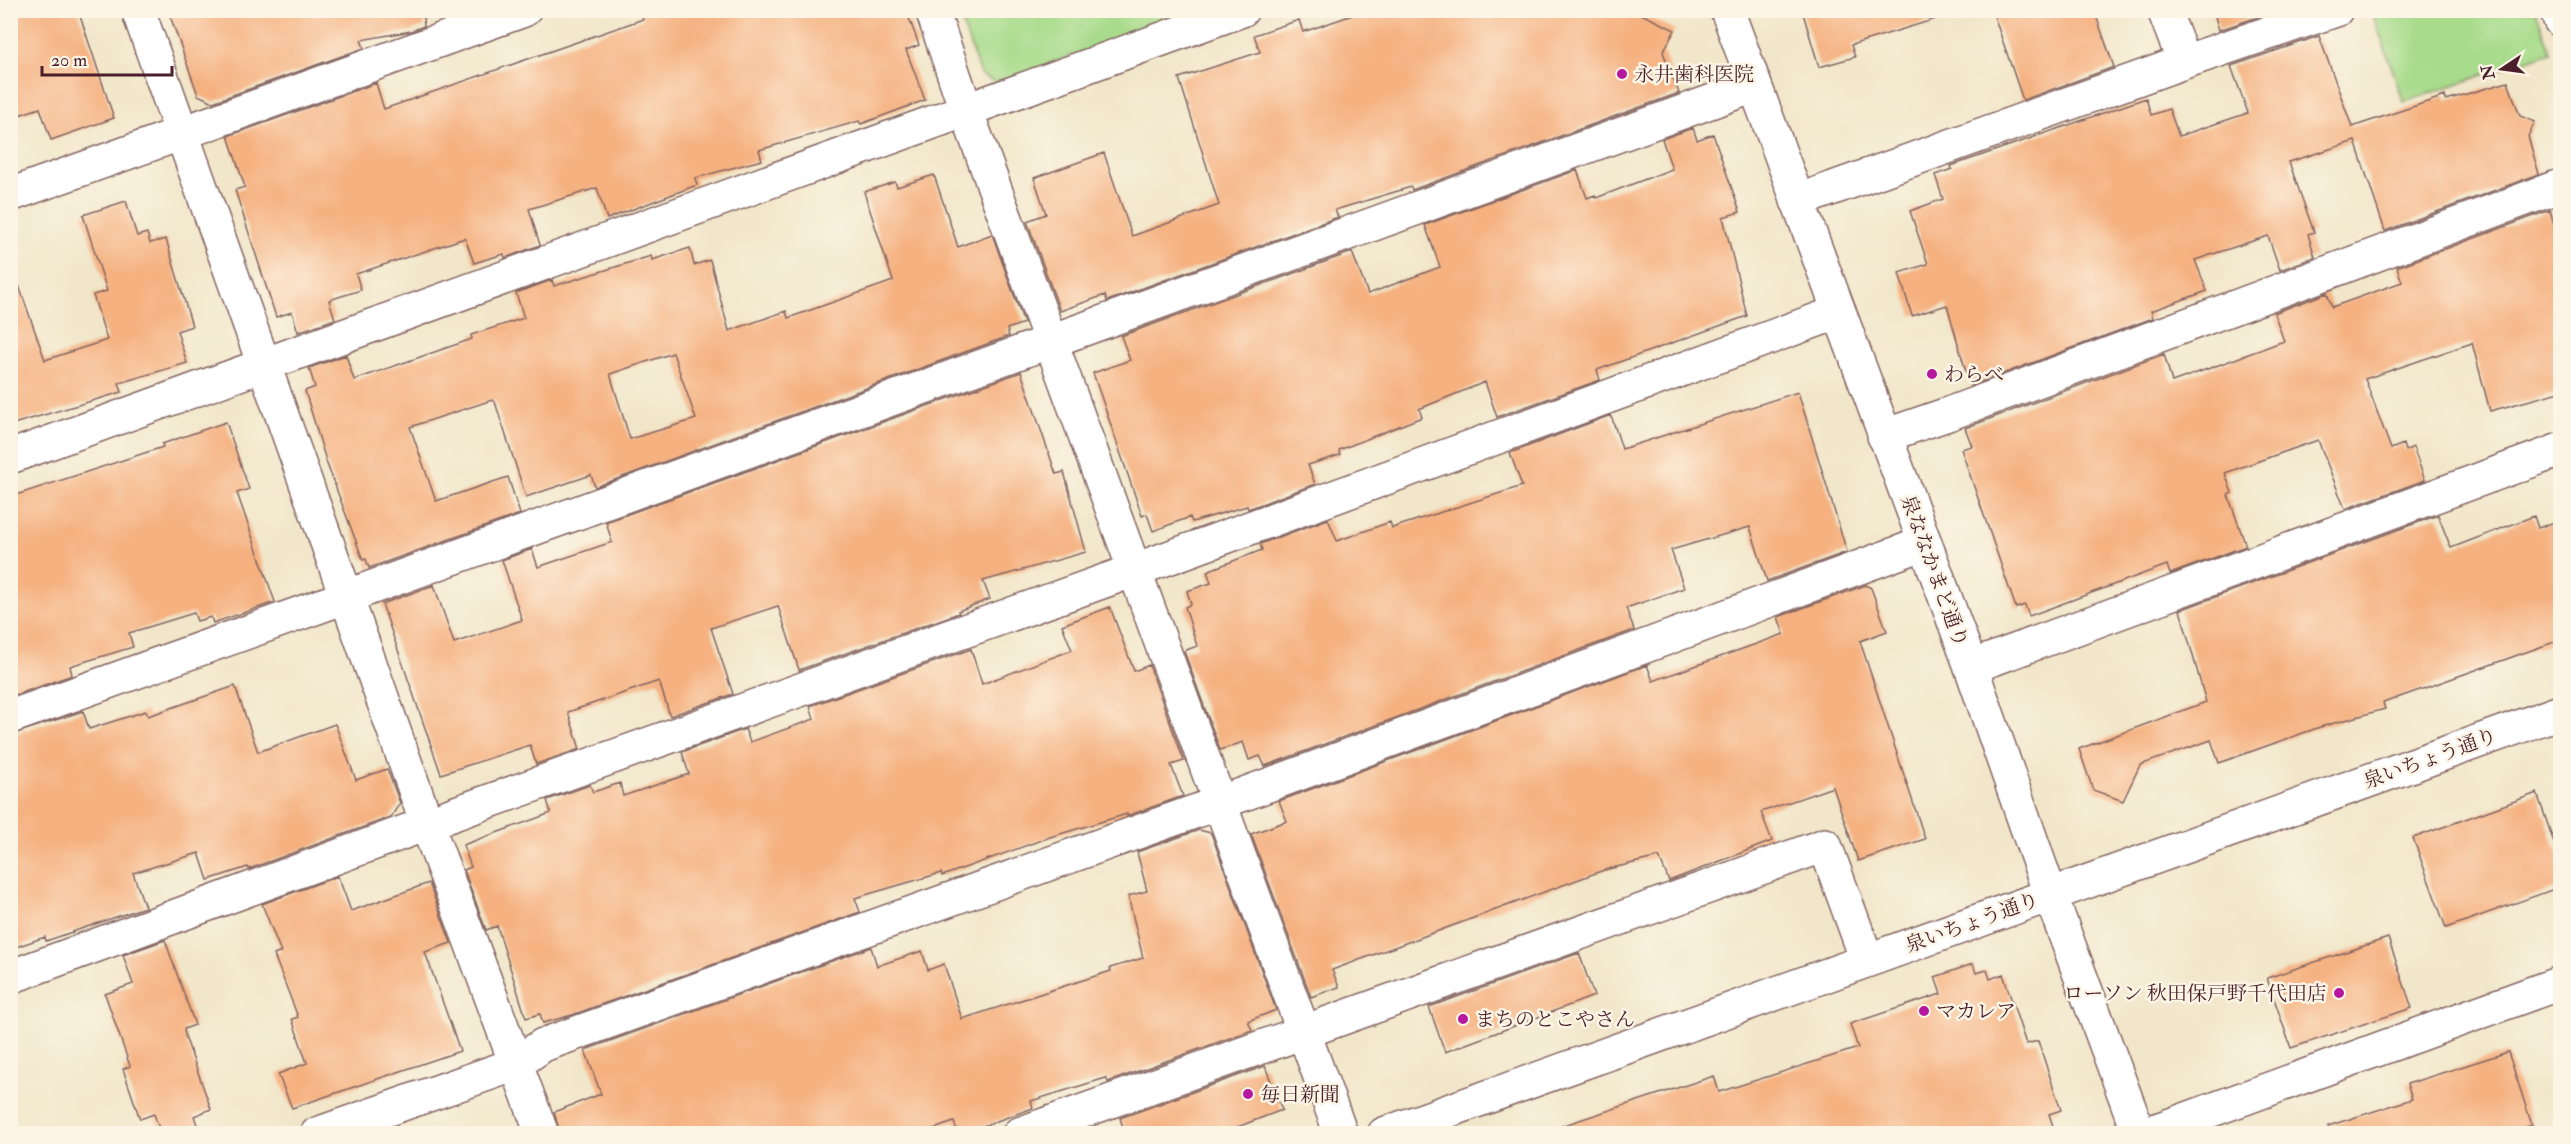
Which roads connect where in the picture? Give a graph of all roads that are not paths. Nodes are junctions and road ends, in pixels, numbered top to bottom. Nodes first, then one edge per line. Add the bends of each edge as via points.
1 (138, 10) edge
2 (524, 10) edge
3 (932, 10) edge
4 (1242, 10) edge
5 (1727, 10) edge
6 (2164, 10) edge
7 (2336, 10) edge
8 (2557, 10) edge
9 (2560, 20) edge
10 (2184, 62) junction
11 (1754, 86) junction
12 (966, 110) junction
13 (180, 133) junction
14 (2560, 186) edge
15 (10, 195) edge
16 (1797, 201) junction
17 (1839, 312) junction
18 (1051, 342) junction
19 (263, 366) junction
20 (1884, 436) junction
21 (2560, 450) edge
22 (10, 457) edge
23 (1925, 543) junction
24 (1135, 570) junction
25 (348, 596) junction
26 (1971, 667) junction
27 (2560, 711) edge
28 (10, 717) edge
29 (1219, 802) junction
30 (427, 824) junction
31 (2050, 894) junction
32 (1867, 960) junction
33 (10, 977) edge
34 (2560, 984) edge
35 (1304, 1033) junction
36 (516, 1064) junction
37 (317, 1134) edge
38 (542, 1134) edge
39 (1019, 1134) edge
40 (1341, 1134) edge
41 (1384, 1134) edge
42 (2139, 1134) edge
43 (2145, 1134) edge

1 - 13 street
2 - 13 street
3 - 12 street
4 - 12 street
5 - 11 street, 泉ななかまど通り
6 - 10 street
7 - 10 street
8 - 9 street
10 - 16 street
11 - 16 street, 泉ななかまど通り
11 - 18 street
12 - 18 street
12 - 19 street
13 - 15 street
13 - 19 street
14 - 20 street
16 - 17 street, 泉ななかまど通り
17 - 20 street, 泉ななかまど通り
17 - 24 street
18 - 24 street
18 - 25 street
19 - 22 street
19 - 25 street
20 - 23 street, 泉ななかまど通り
21 - 26 street
23 - 26 street, 泉ななかまど通り
23 - 29 street
24 - 29 street
24 - 30 street
25 - 28 street
25 - 30 street
26 - 31 street, 泉ななかまど通り
27 - 31 street, 泉いちょう通り
29 - 35 street
29 - 36 street via 543,1045
30 - 33 street
30 - 36 street
31 - 32 street, 泉いちょう通り
31 - 42 street, 泉ななかまど通り
32 - 35 street via 1825,845
32 - 41 street, 泉いちょう通り
34 - 43 street
35 - 39 street
35 - 40 street
36 - 37 street
36 - 38 street

